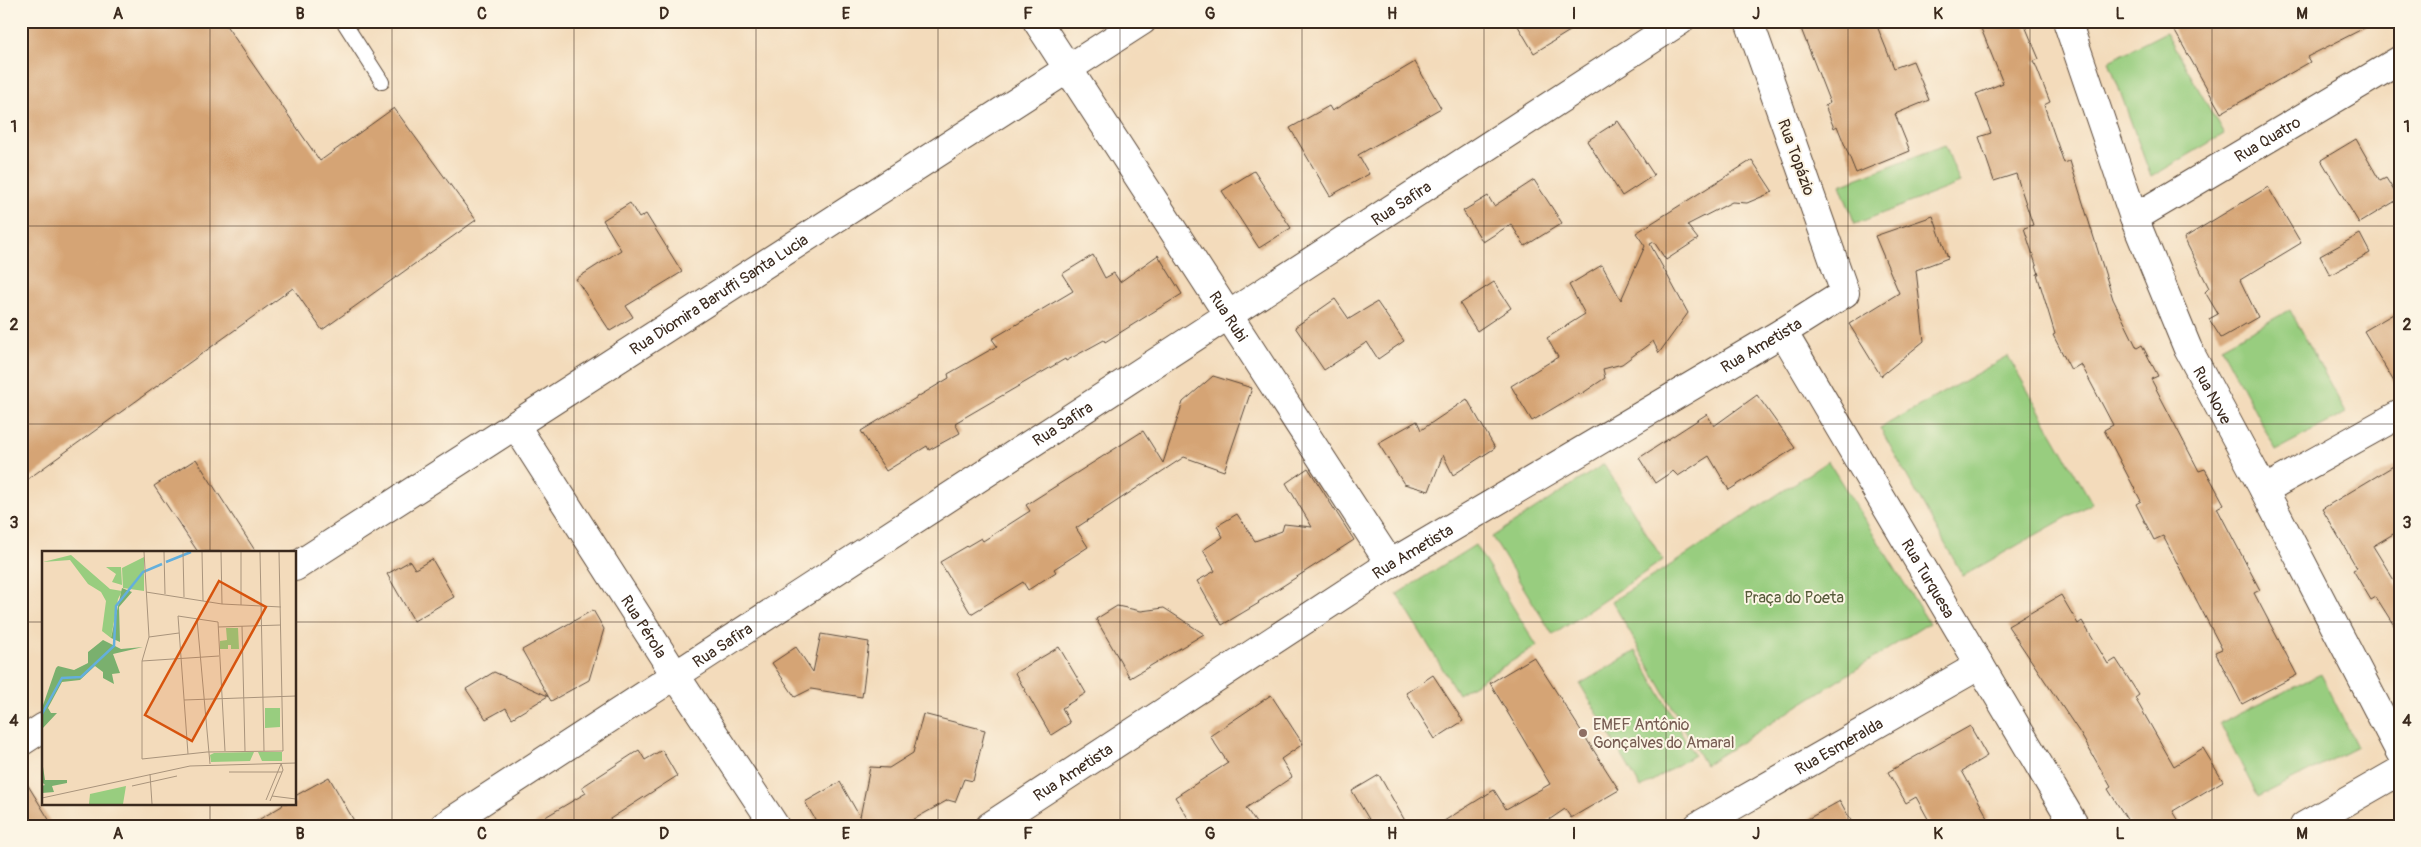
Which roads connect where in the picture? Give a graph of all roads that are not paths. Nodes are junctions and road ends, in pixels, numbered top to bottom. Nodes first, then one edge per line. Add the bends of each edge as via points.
1 (343, 21) edge
2 (1037, 21) edge
3 (1142, 21) edge
4 (1680, 21) edge
5 (1749, 21) edge
6 (2067, 21) edge
7 (2400, 60) edge
8 (1069, 70) junction
9 (382, 82) dead end
10 (2134, 218) junction
11 (1845, 293) joint
12 (1230, 315) junction
13 (1783, 332) junction
14 (2400, 414) edge
15 (516, 426) junction
16 (2264, 490) junction
17 (1390, 564) junction
18 (296, 566) edge
19 (1980, 664) junction
20 (676, 676) junction
21 (42, 728) edge
22 (21, 742) edge
23 (2400, 752) edge
24 (2400, 771) edge
25 (444, 826) edge
26 (775, 826) edge
27 (990, 826) edge
28 (1698, 826) edge
29 (2075, 826) edge
30 (2304, 826) edge

1 - 9 lane
2 - 8 street, Rua Rubi
3 - 8 street, Rua Diomira Baruffi Santa Lucia
4 - 12 street, Rua Safira
5 - 11 street, Rua Topázio
6 - 10 street, Rua Nove
7 - 10 street, Rua Quatro
8 - 12 street, Rua Rubi
8 - 15 street, Rua Diomira Baruffi Santa Lucia
10 - 16 street, Rua Nove via 2188,349
11 - 13 street, Rua Ametista
12 - 17 street, Rua Rubi
12 - 20 street, Rua Safira
13 - 17 street, Rua Ametista
13 - 19 street, Rua Turquesa
14 - 16 street
15 - 18 street, Rua Diomira Baruffi Santa Lucia
15 - 20 street, Rua Pérola
16 - 23 street, Rua Nove
17 - 27 street, Rua Ametista
19 - 28 street, Rua Esmeralda
19 - 29 street, Rua Turquesa
20 - 25 street, Rua Safira
20 - 26 street, Rua Pérola
21 - 22 street
24 - 30 street

